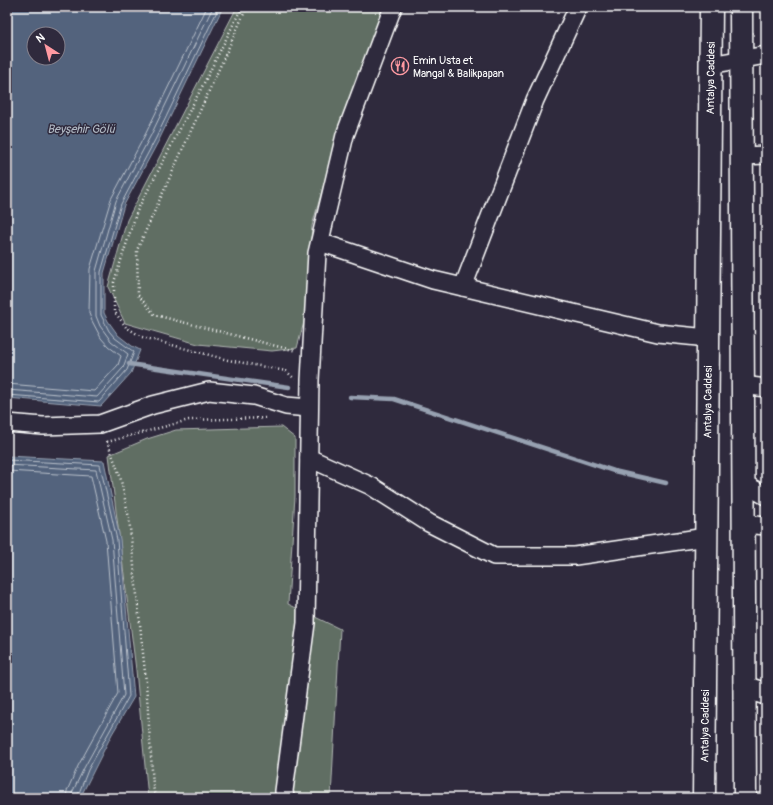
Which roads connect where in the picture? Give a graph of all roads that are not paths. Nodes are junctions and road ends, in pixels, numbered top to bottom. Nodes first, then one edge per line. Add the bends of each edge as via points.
1 (393, 7) edge
2 (578, 7) edge
3 (711, 7) edge
4 (741, 7) edge
5 (766, 55) edge
6 (741, 59) junction
7 (710, 65) junction
8 (766, 155) edge
9 (742, 156) junction
10 (320, 242) junction
11 (463, 287) junction
12 (708, 338) junction
13 (743, 384) junction
14 (766, 388) edge
15 (302, 407) junction
16 (7, 423) edge
17 (308, 458) junction
18 (743, 483) junction
19 (766, 496) edge
20 (743, 524) junction
21 (766, 526) edge
22 (706, 537) junction
23 (744, 687) junction
24 (766, 694) edge
25 (285, 798) edge
26 (704, 798) edge
27 (745, 798) edge

1 - 10 street via 345,135
2 - 11 street via 535,100
3 - 7 main road, Antalya Caddesi
4 - 6 main road
5 - 6 street
6 - 7 street
6 - 9 main road
7 - 12 main road, Antalya Caddesi
8 - 9 street
9 - 13 main road
10 - 11 street via 433,280
10 - 15 street via 317,253 311,355
11 - 12 street via 658,333
12 - 22 main road, Antalya Caddesi
13 - 14 street
13 - 18 main road
15 - 16 street via 286,406 254,396 209,390 153,404 100,424 43,426
15 - 17 street
17 - 22 street via 371,486 429,523 494,556 575,556
17 - 25 street via 306,623
18 - 19 street
18 - 20 main road
20 - 21 street
20 - 23 main road
22 - 26 main road, Antalya Caddesi
23 - 24 street
23 - 27 main road

